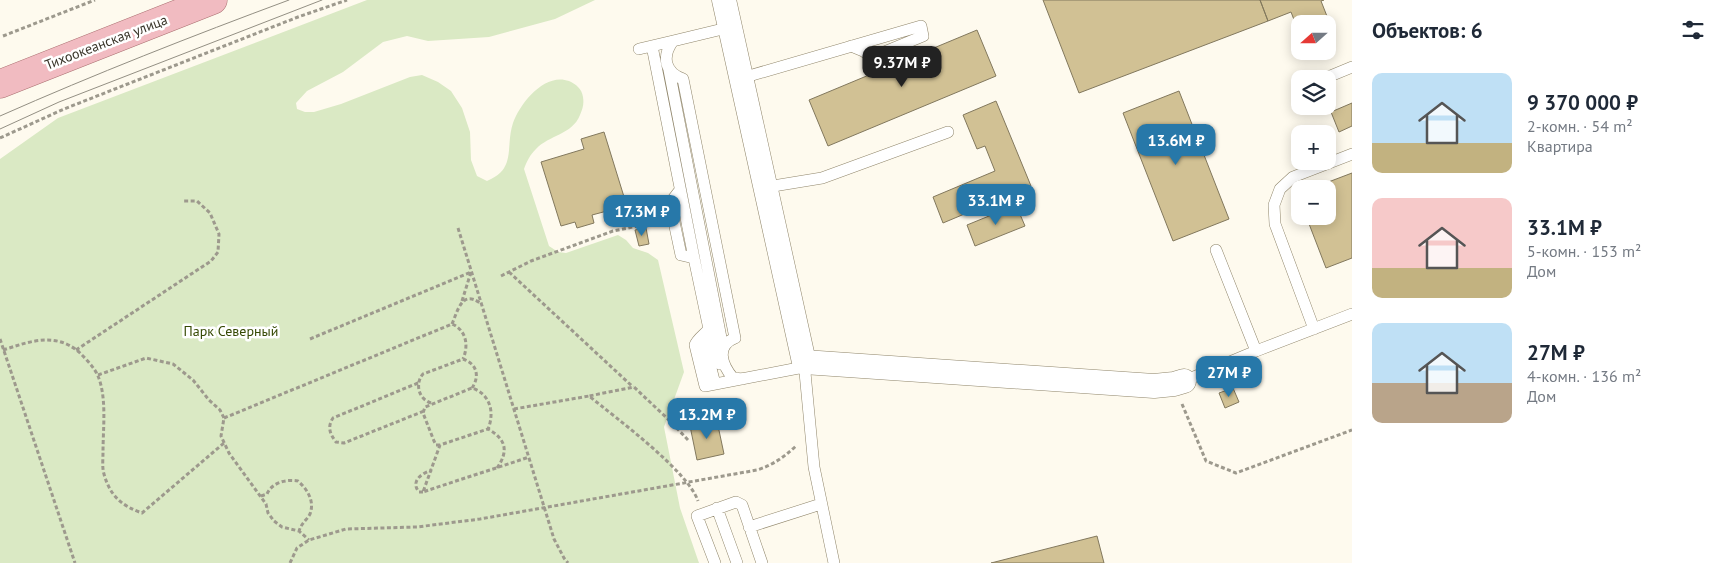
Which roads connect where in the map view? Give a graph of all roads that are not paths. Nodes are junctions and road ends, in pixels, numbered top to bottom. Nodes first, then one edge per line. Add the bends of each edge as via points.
1 (213, 0) edge
2 (724, 0) edge
3 (731, 27) junction
4 (673, 41) junction
5 (657, 45) junction
6 (851, 46) junction
7 (640, 49) dead end
8 (1352, 67) edge
9 (1336, 74) edge
10 (742, 78) junction
11 (1, 79) edge
12 (948, 132) dead end
13 (1352, 154) edge
14 (767, 187) junction
15 (680, 190) junction
16 (1216, 250) dead end
17 (694, 258) junction
18 (1352, 314) edge
19 (1314, 329) junction
20 (1256, 351) junction
21 (804, 364) junction
22 (743, 378) junction
23 (1179, 383) joint
24 (821, 504) junction
25 (717, 508) junction
26 (749, 527) junction
27 (715, 563) edge
28 (737, 563) edge
29 (762, 563) edge
30 (834, 563) edge

1 - 11 main road, Тихоокеанская улица
2 - 3 street
3 - 4 lane
3 - 10 street
4 - 5 lane
4 - 22 lane via 666,58 674,76 683,79 735,338 723,348 722,358 733,378
5 - 7 lane
5 - 15 lane via 661,92
6 - 6 lane via 860,44 921,26 923,36 872,57
6 - 10 lane
8 - 9 lane
10 - 14 street
12 - 14 lane via 822,178
13 - 19 lane via 1293,177 1280,189 1274,205 1275,224
14 - 21 street
15 - 17 lane
15 - 17 lane via 670,203 681,255
16 - 20 lane
17 - 22 lane via 706,333 720,383
18 - 19 lane
19 - 20 lane
20 - 23 lane
21 - 22 lane
21 - 23 street via 1154,386
21 - 24 lane
24 - 26 lane
24 - 30 lane
25 - 26 lane via 739,502
25 - 27 lane via 697,516
25 - 28 lane
26 - 29 lane

